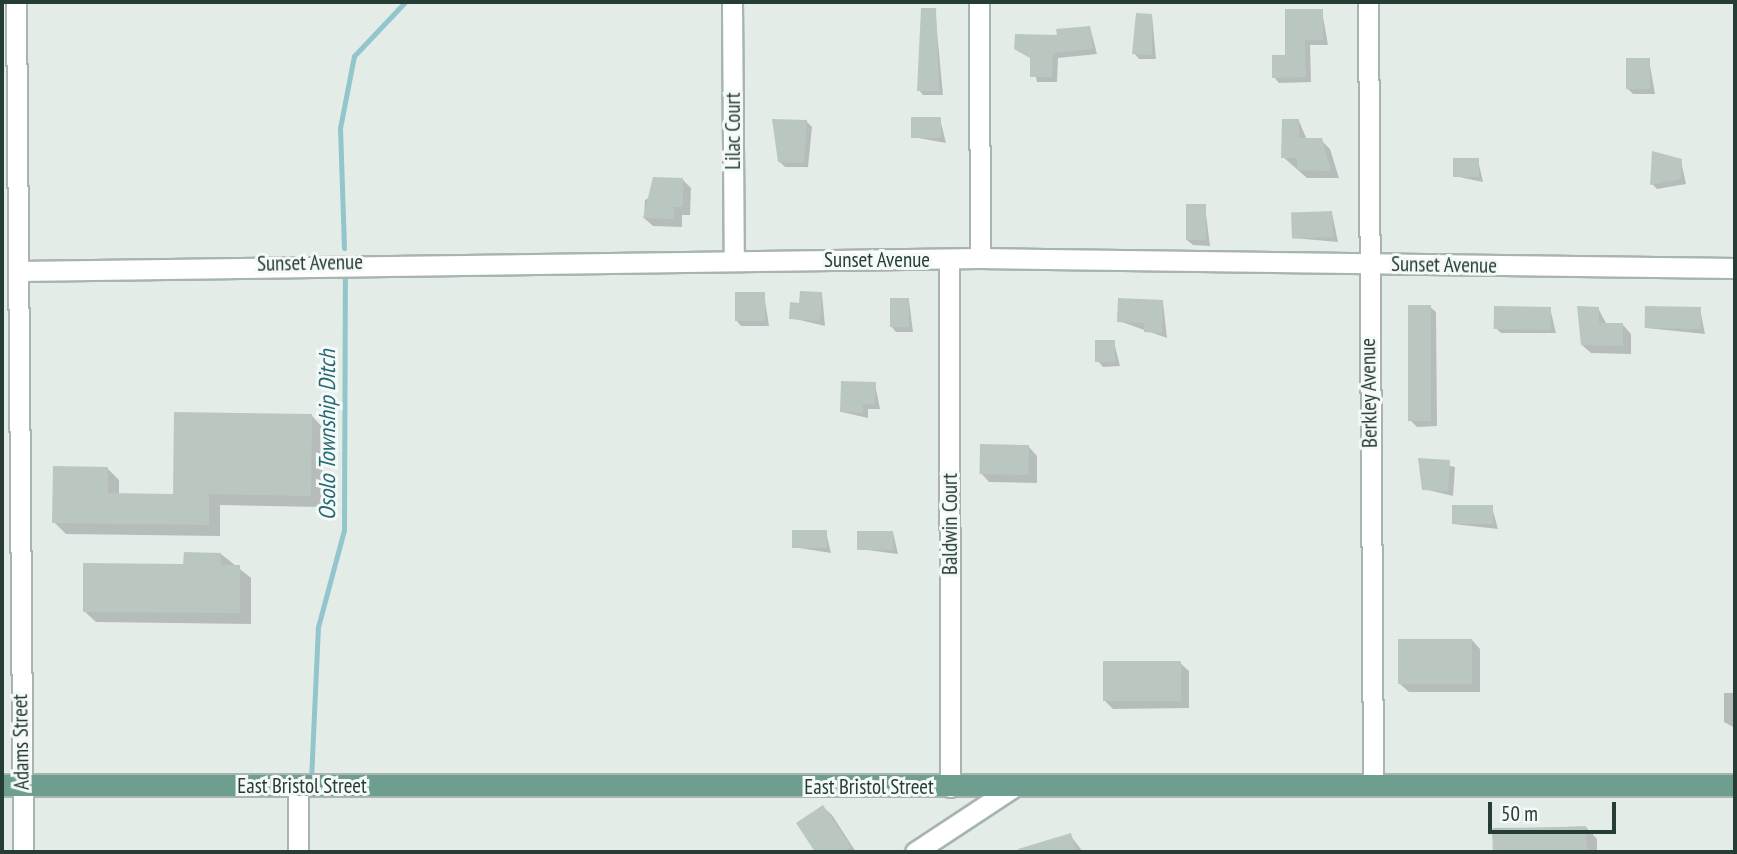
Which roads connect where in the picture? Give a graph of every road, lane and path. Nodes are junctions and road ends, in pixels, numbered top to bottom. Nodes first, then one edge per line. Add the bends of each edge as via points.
1 (16, 2) edge
2 (732, 2) edge
3 (979, 2) edge
4 (1368, 2) edge
5 (980, 258) junction
6 (734, 259) junction
7 (949, 261) junction
8 (1368, 265) junction
9 (1735, 268) edge
10 (18, 271) junction
11 (1373, 783) junction
12 (12, 785) edge
13 (1735, 785) edge
14 (298, 786) junction
15 (1015, 786) junction
16 (950, 787) junction
17 (23, 852) edge
18 (298, 852) edge
19 (915, 852) edge

1 - 10 street, Adams Street
2 - 6 street, Lilac Court
3 - 5 street
4 - 8 street, Berkley Avenue
5 - 7 street, Sunset Avenue
5 - 8 street, Sunset Avenue
6 - 7 street, Sunset Avenue
6 - 10 street, Sunset Avenue
7 - 16 street, Baldwin Court
8 - 9 street, Sunset Avenue
8 - 11 street, Berkley Avenue
10 - 12 street, Adams Street
11 - 13 main road, East Bristol Street
11 - 15 main road, East Bristol Street
12 - 14 main road, East Bristol Street
12 - 17 street, Adams Street
14 - 16 main road, East Bristol Street
14 - 18 street
15 - 16 main road, East Bristol Street
15 - 19 street

